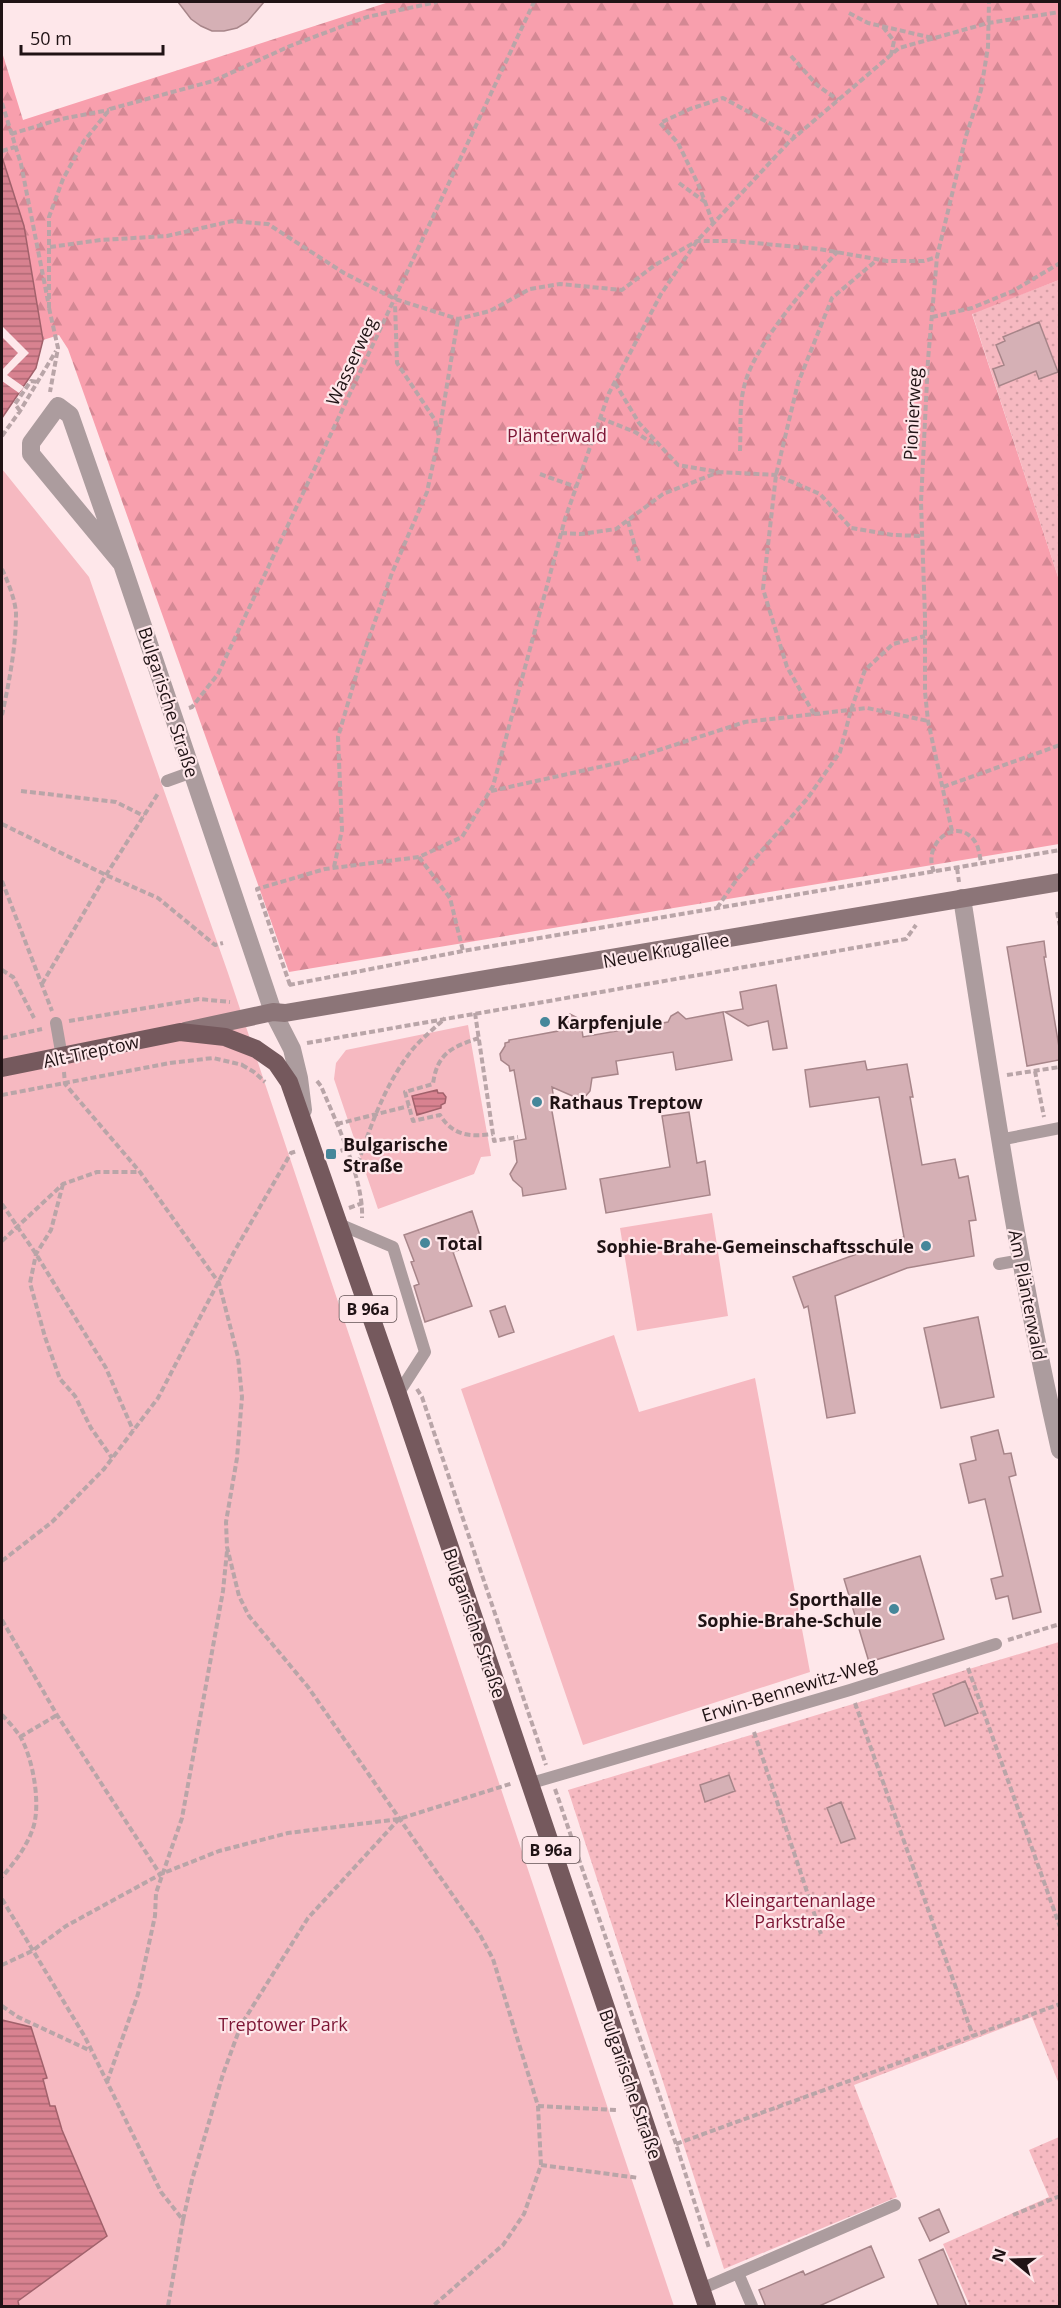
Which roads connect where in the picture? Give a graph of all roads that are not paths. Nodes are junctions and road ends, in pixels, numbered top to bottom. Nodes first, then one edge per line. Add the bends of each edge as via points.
1 (122, 564) junction
2 (192, 772) junction
3 (166, 781) road end
4 (1059, 882) edge
5 (961, 893) junction
6 (273, 1012) junction
7 (56, 1023) road end
8 (180, 1032) junction
9 (62, 1057) junction
10 (2, 1068) edge
11 (304, 1118) junction
12 (1053, 1130) edge
13 (999, 1140) junction
14 (339, 1224) junction
15 (1021, 1260) junction
16 (999, 1264) dead end
17 (398, 1394) junction
18 (1059, 1450) edge
19 (996, 1644) road end
20 (528, 1784) junction
21 (895, 2205) dead end
22 (738, 2273) junction
23 (701, 2289) junction
24 (707, 2307) edge
25 (752, 2307) edge

1 - 1 street, Bulgarische Straße via 70,415 58,406 31,443 30,454
1 - 2 street, Bulgarische Straße
2 - 3 lane
2 - 6 street, Bulgarische Straße
4 - 5 street, Neue Krugallee
5 - 6 street, Neue Krugallee via 448,987
5 - 13 street, Am Plänterwald
6 - 8 street, Alt-Treptow
6 - 11 street, Bulgarische Straße via 291,1049
7 - 9 lane
8 - 9 main road, Alt-Treptow / B 96a
8 - 11 main road, Alt-Treptow / B 96a via 225,1037 265,1055 289,1082
9 - 10 main road, Alt-Treptow / B 96a
11 - 14 main road, Bulgarische Straße / B 96a
12 - 13 lane
13 - 15 street, Am Plänterwald
14 - 17 main road, Bulgarische Straße / B 96a
14 - 17 lane via 393,1247 425,1352
15 - 16 lane
15 - 18 street, Am Plänterwald
17 - 20 main road, Bulgarische Straße / B 96a
19 - 20 lane, Erwin-Bennewitz-Weg
20 - 23 main road, Bulgarische Straße / B 96a
21 - 22 lane
22 - 23 lane
22 - 25 lane
23 - 24 main road, Bulgarische Straße / B 96a

